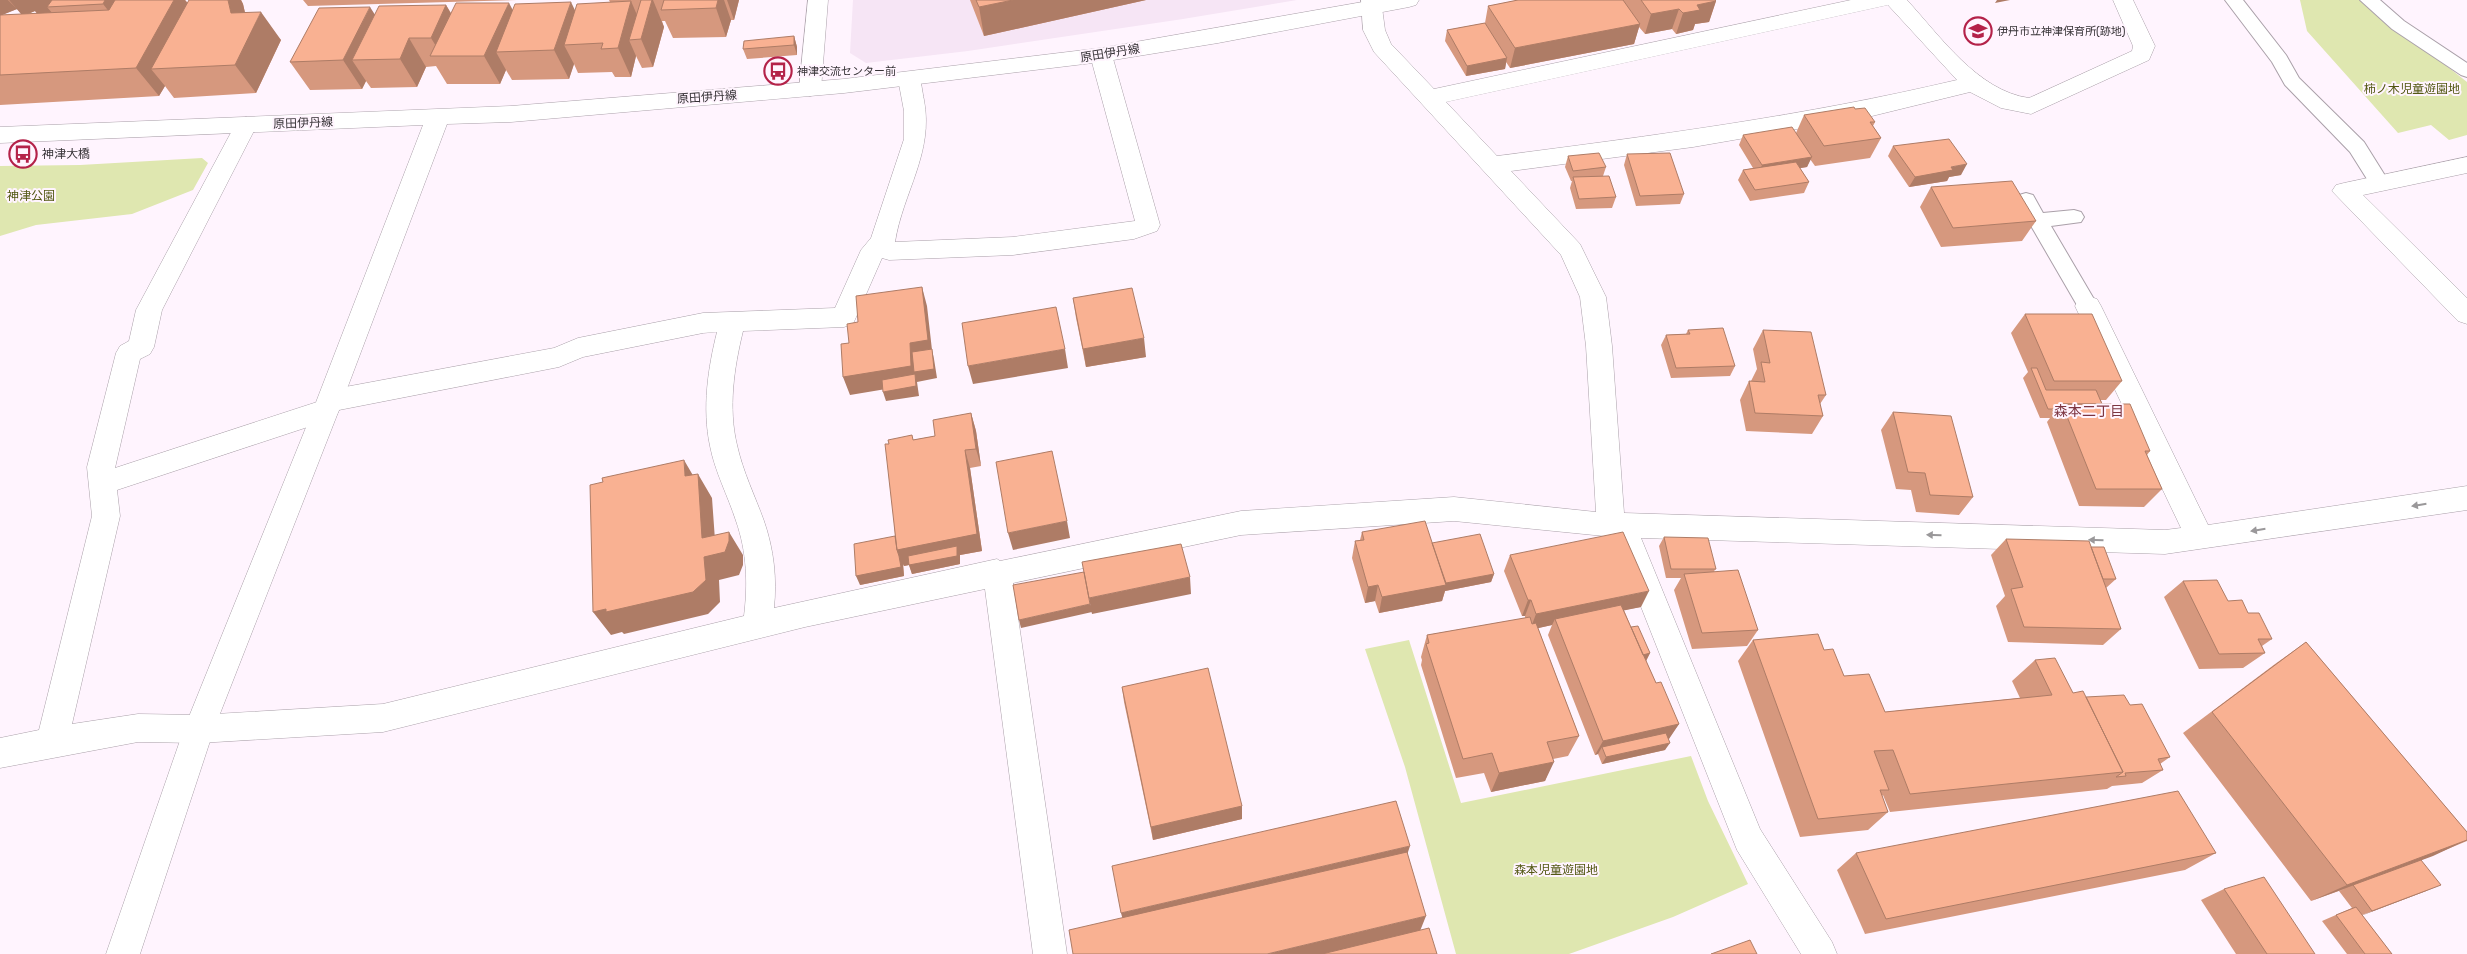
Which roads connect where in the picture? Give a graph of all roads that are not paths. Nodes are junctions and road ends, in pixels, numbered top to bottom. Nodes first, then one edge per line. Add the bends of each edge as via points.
1 (818, 0) edge
2 (1408, 0) edge
3 (1882, 0) edge
4 (1895, 0) edge
5 (2123, 0) edge
6 (2234, 0) edge
7 (2369, 0) edge
8 (1371, 4) edge
9 (1100, 55) junction
10 (2467, 71) edge
11 (909, 79) junction
12 (1973, 84) junction
13 (810, 89) junction
14 (1429, 98) junction
15 (438, 117) junction
16 (246, 125) junction
17 (0, 135) edge
18 (1491, 165) junction
19 (2467, 165) edge
20 (2379, 182) junction
21 (2026, 200) edge
22 (2074, 217) dead end
23 (2040, 220) junction
24 (882, 243) junction
25 (2088, 306) joint
26 (2467, 314) edge
27 (733, 321) junction
28 (328, 405) junction
29 (102, 484) junction
30 (2467, 498) edge
31 (1611, 524) junction
32 (2200, 538) junction
33 (998, 572) junction
34 (758, 625) junction
35 (199, 729) junction
36 (52, 742) junction
37 (0, 753) edge
38 (123, 954) edge
39 (1050, 954) edge
40 (1820, 954) edge

1 - 13 street
2 - 8 street, 原田伊丹線
3 - 14 street
4 - 12 street
5 - 12 street via 2144,46 2141,55 2031,106 2009,103
6 - 20 lane via 2245,19 2274,49 2287,68 2291,81 2357,147
7 - 10 lane via 2398,25
8 - 9 street, 原田伊丹線
8 - 14 street via 1374,30 1382,47
9 - 11 street, 原田伊丹線
9 - 24 street via 1148,226 1014,246 889,250
11 - 13 street, 原田伊丹線
11 - 24 street via 915,111 915,139
12 - 18 street via 1872,108 1693,139
13 - 15 street, 原田伊丹線 via 512,114
14 - 18 street
15 - 16 street, 原田伊丹線
15 - 28 street
16 - 17 street, 原田伊丹線
16 - 29 street via 150,310 141,347 129,352 101,468
18 - 31 street via 1571,250 1593,296
19 - 20 street
20 - 26 street via 2344,191
21 - 23 lane
22 - 23 lane
23 - 25 lane
24 - 27 street via 873,250 844,317
25 - 32 street
27 - 28 street via 638,334 578,348 560,357
27 - 34 street via 721,376 721,430 727,461 754,530 759,552 762,580
28 - 29 street
28 - 35 street
29 - 36 street via 106,516
30 -> 32 street
32 -> 31 street via 2165,542
31 - 33 street via 1454,509 1241,523
31 - 40 street via 1630,544 1748,838
33 - 34 street
33 - 39 street
34 - 35 street via 383,718
35 - 36 street via 138,728
35 - 38 street
36 - 37 street

